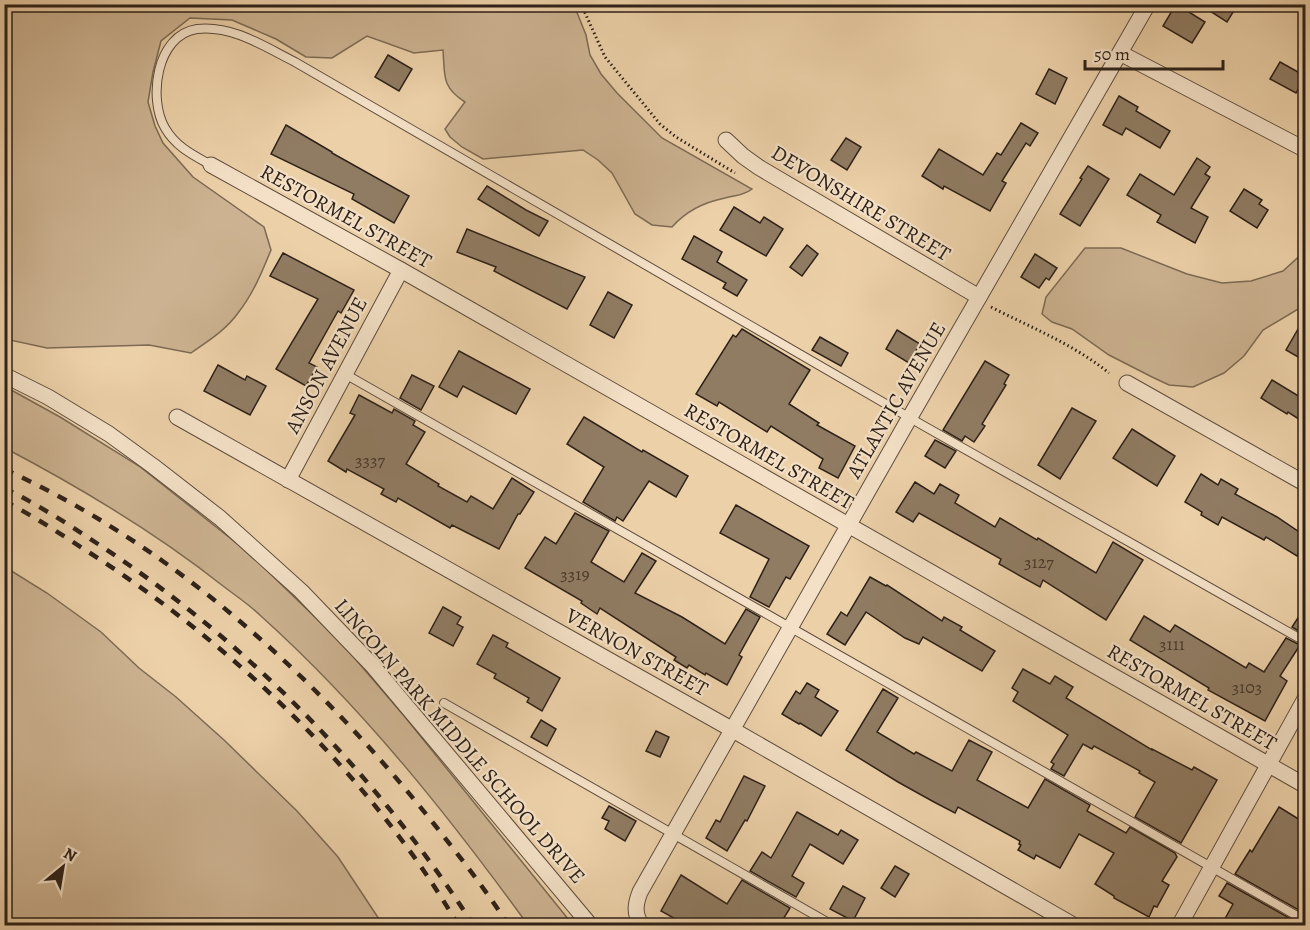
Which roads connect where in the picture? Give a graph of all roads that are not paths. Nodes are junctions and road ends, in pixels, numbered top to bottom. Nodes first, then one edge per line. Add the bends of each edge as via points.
1 (1148, 4) edge
2 (1120, 53) junction
3 (726, 140) dead end
4 (1305, 150) edge
5 (211, 165) joint
6 (401, 270) junction
7 (984, 302) junction
8 (344, 374) junction
9 (4, 375) edge
10 (1127, 383) dead end
11 (177, 417) dead end
12 (910, 417) junction
13 (288, 480) junction
14 (1305, 484) edge
15 (849, 526) junction
16 (791, 629) junction
17 (1305, 642) edge
18 (1305, 697) edge
19 (444, 703) dead end
20 (733, 730) junction
21 (1268, 764) junction
22 (1305, 786) edge
23 (673, 834) junction
24 (1212, 867) junction
25 (639, 919) edge
26 (1305, 921) edge
27 (591, 926) edge
28 (834, 926) edge
29 (1075, 926) edge
30 (1179, 926) edge

1 - 2 street, ATLANTIC AVENUE
2 - 4 street
2 - 7 street, ATLANTIC AVENUE
3 - 7 street, DEVONSHIRE STREET via 760,168
5 - 6 street, RESTORMEL STREET
5 - 12 lane via 173,140 155,99 156,78 171,44 194,30 224,30 244,36 296,63
6 - 8 street, ANSON AVENUE
6 - 15 street, RESTORMEL STREET
7 - 12 street, ATLANTIC AVENUE
8 - 13 street, ANSON AVENUE
8 - 16 lane
9 - 27 street, LINCOLN PARK MIDDLE SCHOOL DRIVE via 99,428 153,466 220,518 302,591 372,665
10 - 14 street
11 - 13 street, VERNON STREET
12 - 15 street, ATLANTIC AVENUE
12 - 17 lane
13 - 20 street, VERNON STREET
15 - 16 street, ATLANTIC AVENUE
15 - 21 street, RESTORMEL STREET
16 - 20 street, ATLANTIC AVENUE
16 - 24 lane
18 - 21 street
19 - 23 lane
20 - 23 street, ATLANTIC AVENUE
20 - 29 street, VERNON STREET
21 - 22 street, RESTORMEL STREET
21 - 24 street
23 - 25 street, ATLANTIC AVENUE via 636,902
23 - 28 lane
24 - 26 lane
24 - 30 street

